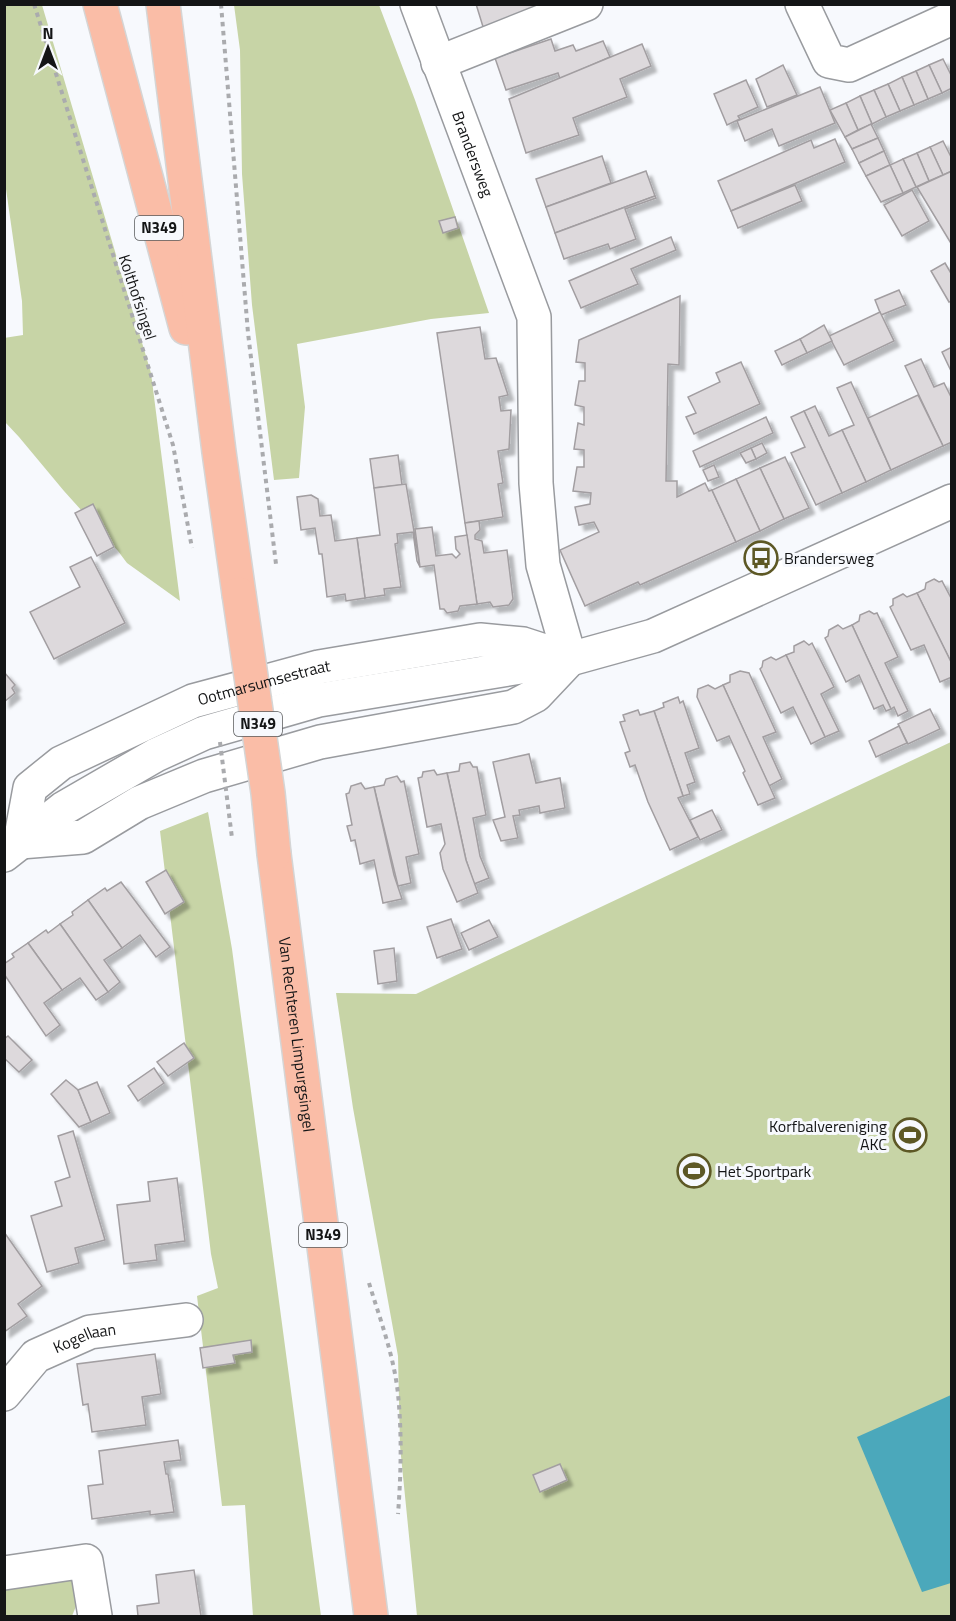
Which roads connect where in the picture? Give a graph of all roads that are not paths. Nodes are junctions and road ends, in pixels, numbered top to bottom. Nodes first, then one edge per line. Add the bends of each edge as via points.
1 (100, 4) edge
2 (163, 4) edge
3 (417, 4) edge
4 (586, 4) edge
5 (802, 4) edge
6 (951, 18) edge
7 (438, 63) junction
8 (219, 452) junction
9 (951, 501) edge
10 (570, 659) junction
11 (10, 840) edge
12 (186, 1320) dead end
13 (4, 1394) edge
14 (5, 1565) edge
15 (95, 1617) edge
16 (371, 1617) edge

1 - 8 main road, Van Rechteren Limpurgsingel / N349
2 - 8 main road, Van Rechteren Limpurgsingel / N349
3 - 7 street, Brandersweg
4 - 7 street
5 - 6 street via 830,61 849,64
7 - 10 street, Brandersweg via 534,317 536,483 543,565
8 - 16 main road, Van Rechteren Limpurgsingel / N349, bridge via 268,793
9 - 10 street, Ootmarsumsestraat via 653,636
10 - 11 street, Ootmarsumsestraat via 320,700 204,734 156,756
12 - 13 street, Kogellaan via 90,1332 36,1356
14 - 15 street via 86,1561

